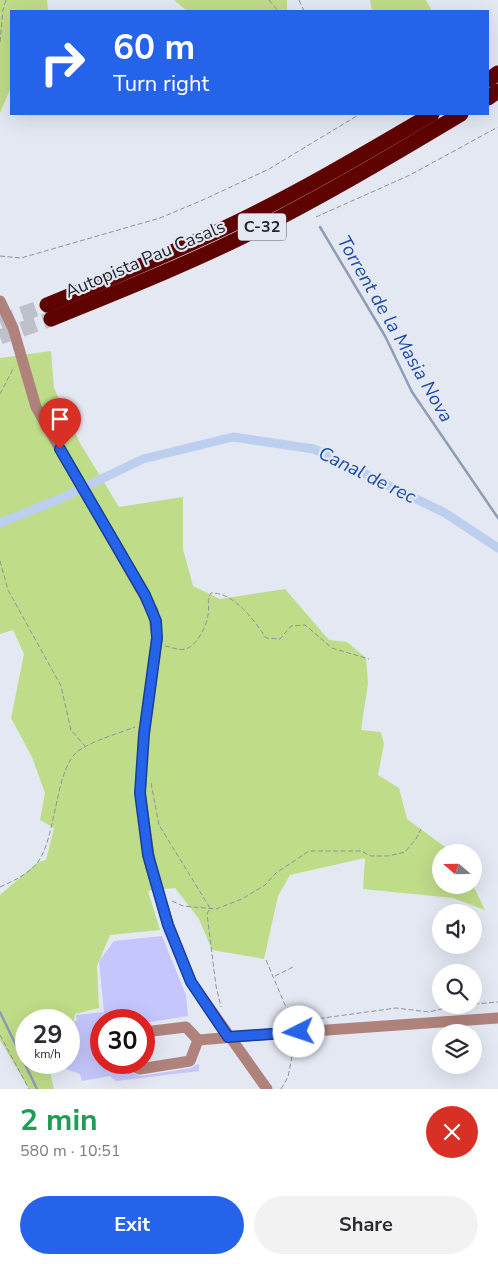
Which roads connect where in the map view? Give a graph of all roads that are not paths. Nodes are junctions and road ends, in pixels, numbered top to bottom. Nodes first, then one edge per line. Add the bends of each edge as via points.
1 (430, 115) edge
2 (459, 115) edge
3 (0, 301) edge
4 (498, 1018) edge
5 (155, 1031) edge
6 (228, 1037) junction
7 (198, 1040) junction
8 (155, 1067) edge
9 (267, 1089) edge

1 - 2 highway, Autopista Pau Casals / C-32 via 328,175 49,312 144,281 245,235 334,189
3 - 6 street via 41,416 153,610 156,643 140,793 148,855 191,982
4 - 6 street via 298,1029
5 - 7 street via 186,1027
6 - 7 street
6 - 9 street
7 - 8 street via 190,1061

